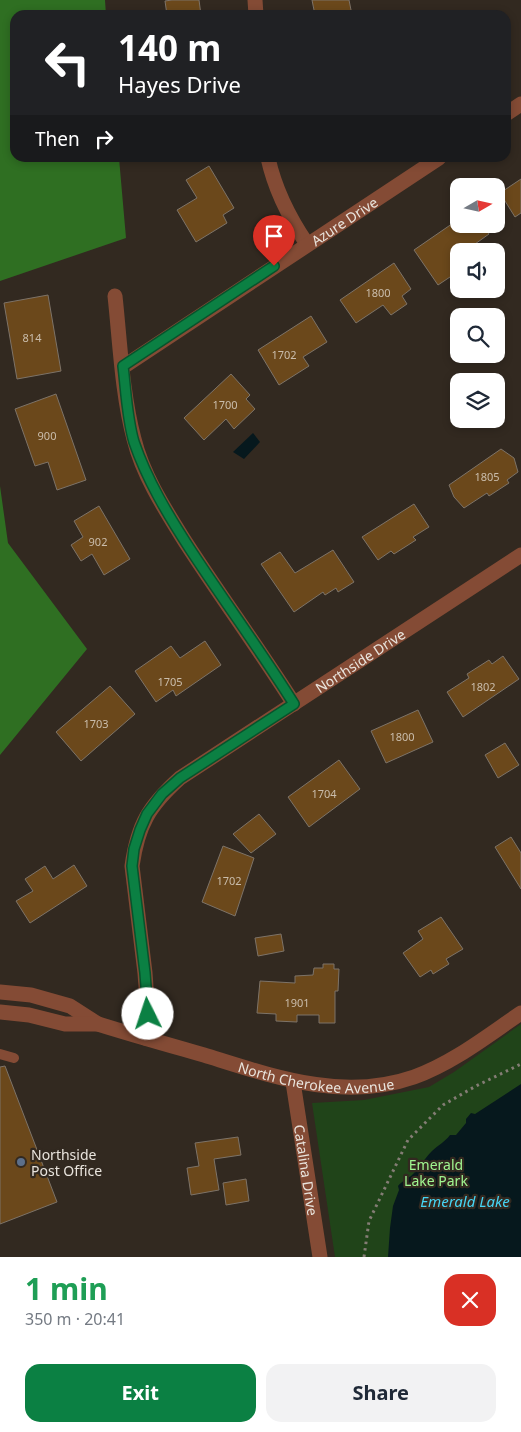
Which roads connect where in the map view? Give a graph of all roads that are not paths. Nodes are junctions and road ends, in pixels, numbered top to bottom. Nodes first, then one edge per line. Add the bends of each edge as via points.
1 (269, 162) edge
2 (433, 162) edge
3 (307, 244) junction
4 (115, 296) dead end
5 (123, 366) junction
6 (521, 555) edge
7 (294, 704) junction
8 (0, 992) edge
9 (0, 1012) edge
10 (521, 1013) edge
11 (98, 1024) junction
12 (145, 1038) junction
13 (0, 1054) edge
14 (14, 1058) dead end
15 (294, 1082) junction
16 (320, 1257) edge

1 - 3 street via 277,191
2 - 3 street, Azure Drive
3 - 5 street, Azure Drive
4 - 5 street
5 - 7 street via 134,439 152,484 209,579
6 - 7 street, Northside Drive
7 - 12 street, Northside Drive via 180,778 147,814 134,849 132,866 145,973 148,1014
8 - 11 street, North Cherokee Avenue via 31,995 70,1006
9 - 11 street, North Cherokee Avenue via 65,1024
10 - 15 street, North Cherokee Avenue via 440,1065 407,1079 366,1088
11 - 12 street, North Cherokee Avenue
12 - 15 street, North Cherokee Avenue
13 - 14 lane
15 - 16 street, Catalina Drive

